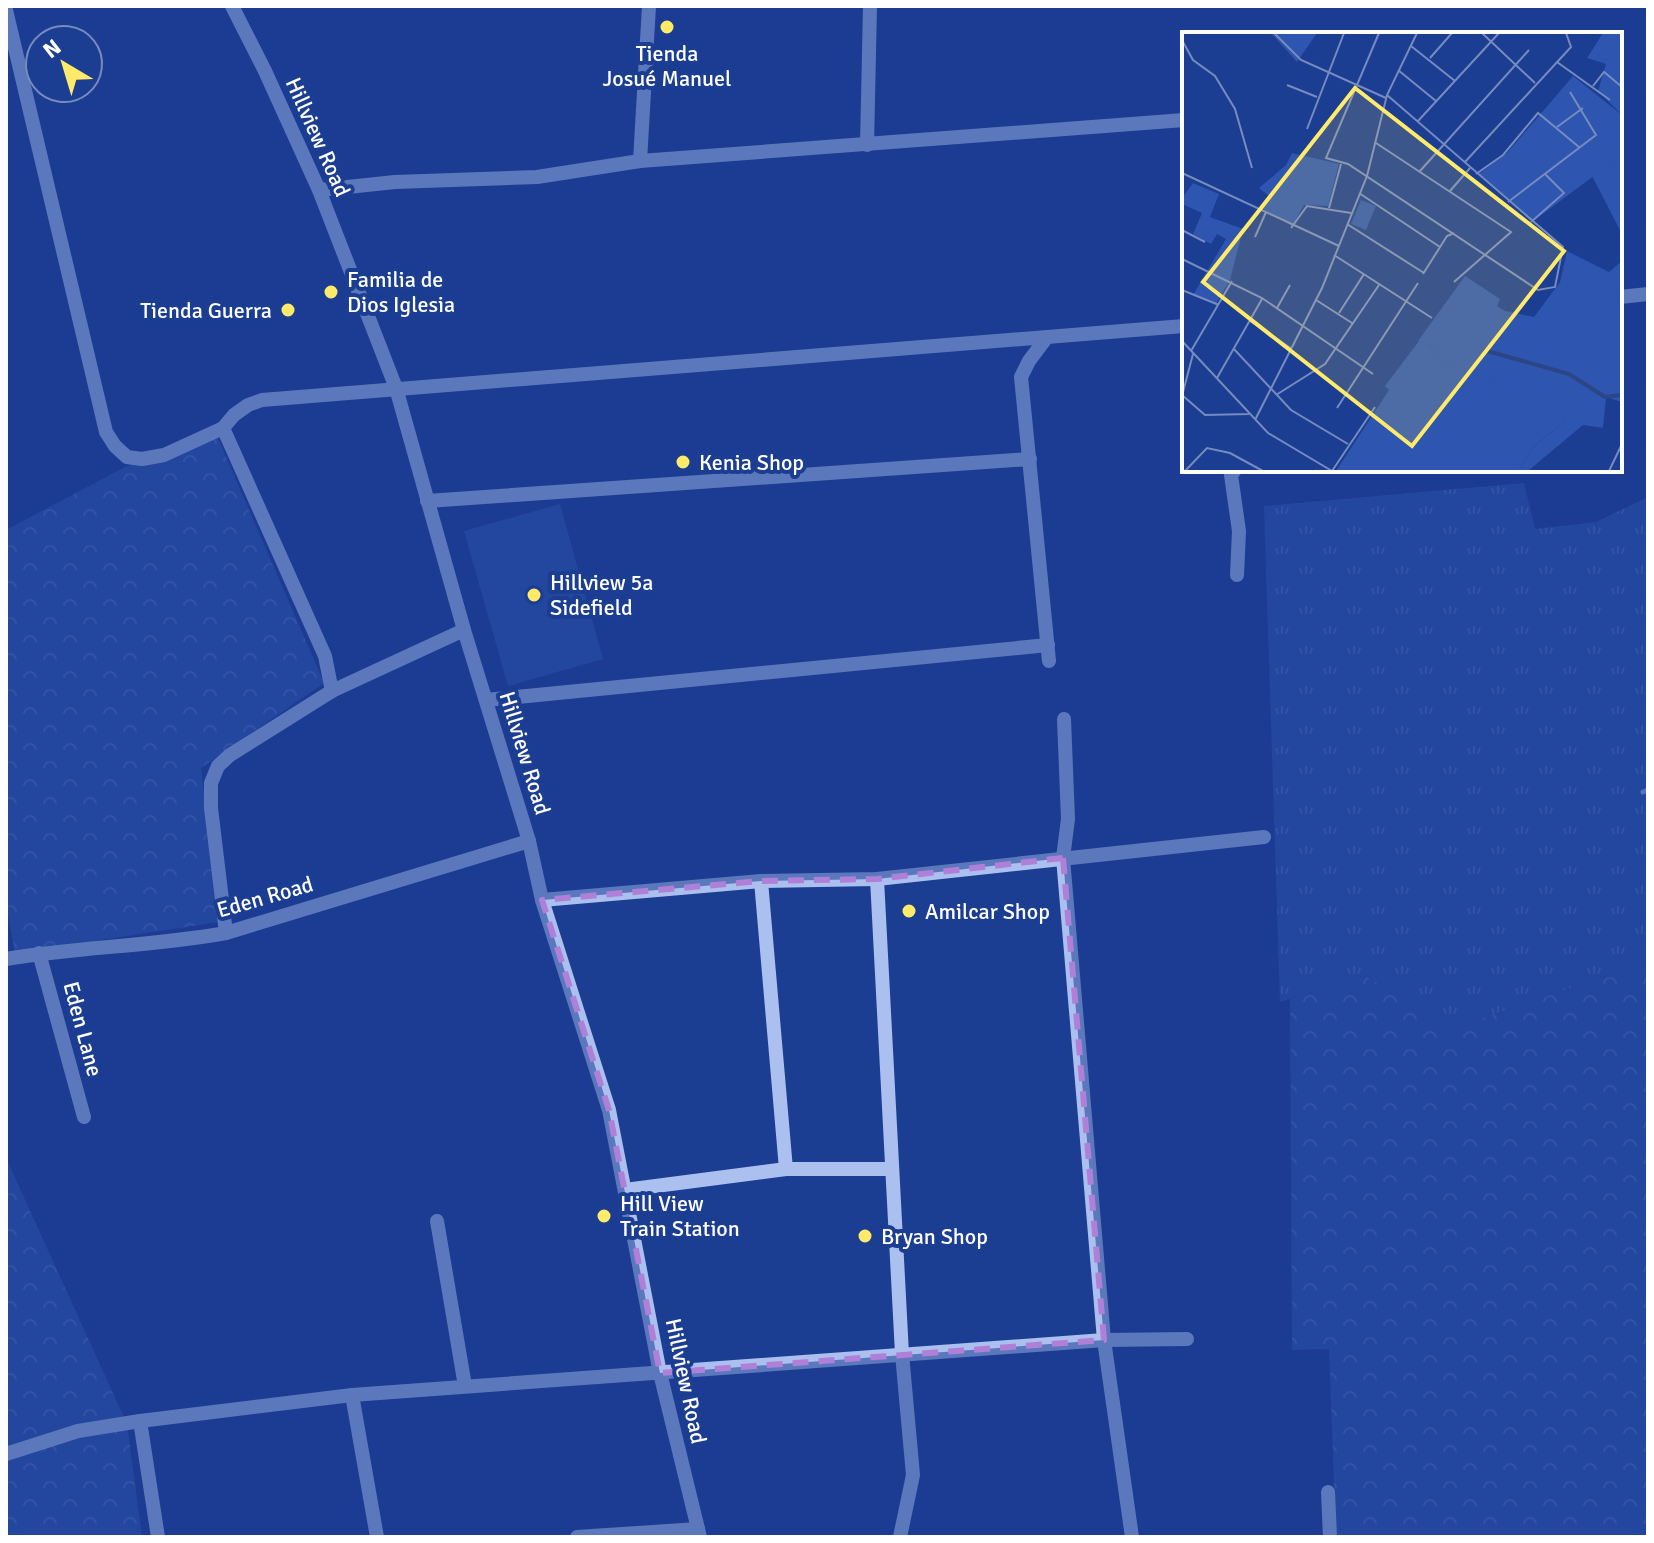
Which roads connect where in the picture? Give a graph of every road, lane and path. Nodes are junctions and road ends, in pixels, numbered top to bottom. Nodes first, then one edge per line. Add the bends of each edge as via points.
1 (232, 6) edge
2 (649, 6) edge
3 (870, 6) edge
4 (6, 10) edge
5 (1182, 120) edge
6 (867, 145) junction
7 (640, 161) junction
8 (319, 190) junction
9 (1648, 294) edge
10 (1622, 297) edge
11 (1182, 326) edge
12 (1047, 337) junction
13 (396, 388) junction
14 (223, 428) junction
15 (1030, 459) junction
16 (1233, 472) edge
17 (427, 501) junction
18 (1237, 575) dead end
19 (464, 630) junction
20 (1048, 645) junction
21 (1049, 661) dead end
22 (332, 691) junction
23 (486, 700) junction
24 (1064, 719) dead end
25 (1264, 837) dead end
26 (529, 841) junction
27 (1063, 858) junction
28 (877, 879) junction
29 (761, 881) junction
30 (542, 900) junction
31 (226, 933) junction
32 (39, 953) junction
33 (6, 959) edge
34 (84, 1117) dead end
35 (786, 1169) junction
36 (892, 1169) junction
37 (625, 1190) junction
38 (437, 1221) dead end
39 (1187, 1339) dead end
40 (1104, 1340) junction
41 (902, 1354) junction
42 (660, 1373) junction
43 (465, 1386) junction
44 (352, 1395) junction
45 (140, 1421) junction
46 (6, 1454) edge
47 (1328, 1492) dead end
48 (699, 1533) edge
49 (158, 1537) edge
50 (377, 1537) edge
51 (577, 1537) edge
52 (900, 1537) edge
53 (1132, 1537) edge
54 (1330, 1537) edge

1 - 8 street, Hillview Road
2 - 7 street
3 - 6 street
4 - 14 street via 106,432 127,457 142,459 164,455
5 - 6 street
6 - 7 street
7 - 8 street via 537,177
8 - 13 street, Hillview Road
9 - 10 street
11 - 12 street
12 - 13 street
12 - 15 street via 1021,377
13 - 14 street via 262,400 241,410
13 - 17 street, Hillview Road
14 - 22 street via 325,656
15 - 17 street
15 - 20 street
16 - 18 street
17 - 19 street, Hillview Road
19 - 22 street
19 - 23 street, Hillview Road
20 - 21 street
20 - 23 street
22 - 31 street via 218,766 211,783 211,808
23 - 26 street, Hillview Road
24 - 27 street via 1068,819
25 - 27 street
26 - 30 street, Hillview Road
26 - 31 street, Eden Road
27 - 28 street
27 - 40 street
28 - 29 street
28 - 36 street
29 - 30 street
29 - 35 street
30 - 37 street, Hillview Road via 609,1110
31 - 32 street, Eden Road
32 - 33 street, Eden Road
32 - 34 street, Eden Lane
35 - 36 street
35 - 37 street
36 - 41 street
37 - 42 street, Hillview Road
38 - 43 street
39 - 40 street
40 - 41 street
40 - 53 street
41 - 42 street
41 - 52 street via 913,1475
42 - 43 street
42 - 48 street, Hillview Road
43 - 44 street
44 - 45 street
44 - 50 street
45 - 46 street via 78,1431
45 - 49 street
47 - 54 street
48 - 51 street

